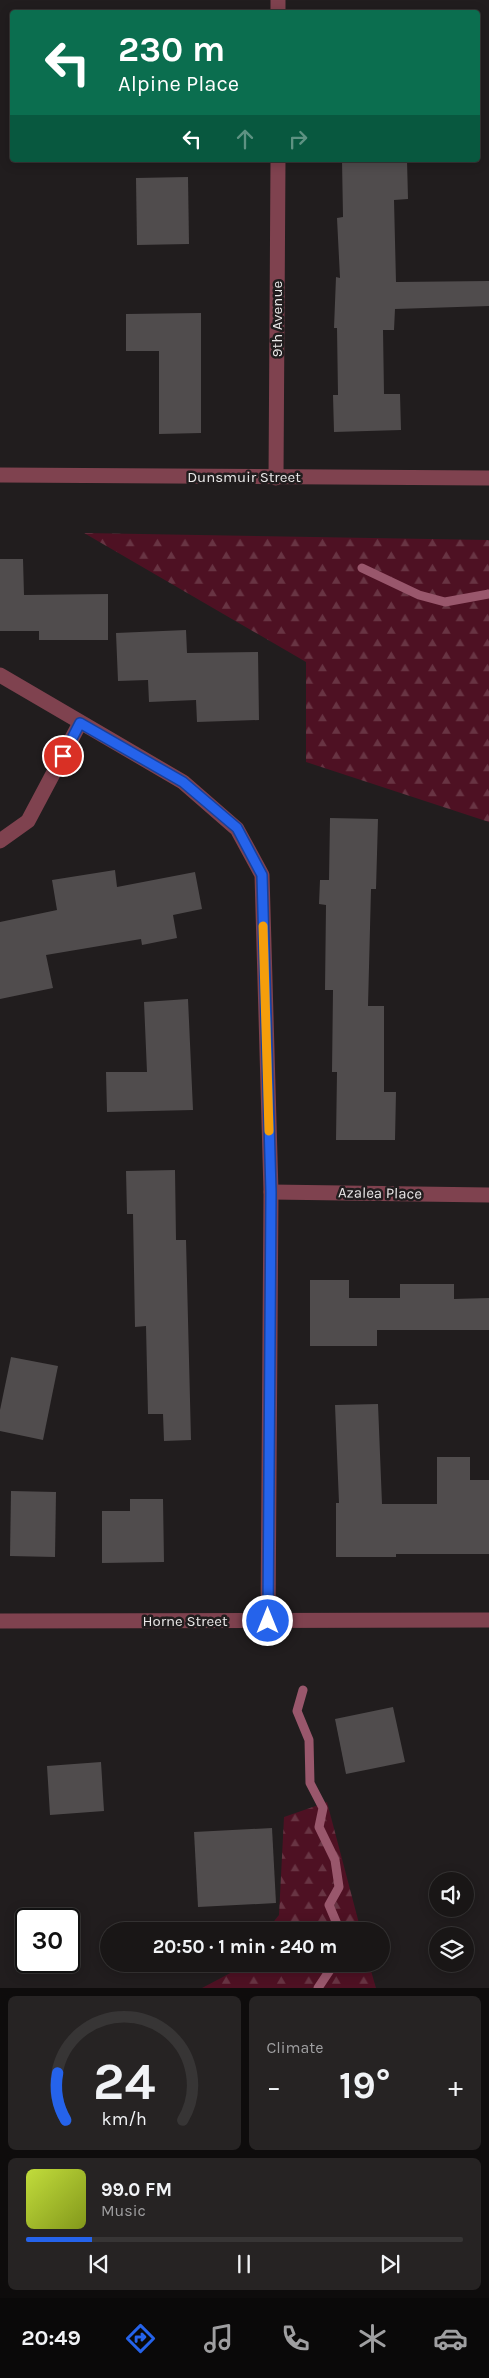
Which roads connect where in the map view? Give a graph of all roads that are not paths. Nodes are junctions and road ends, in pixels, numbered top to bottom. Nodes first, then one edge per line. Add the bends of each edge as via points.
1 (278, 162) edge
2 (0, 475) edge
3 (276, 478) junction
4 (489, 478) edge
5 (0, 675) edge
6 (80, 723) junction
7 (0, 841) edge
8 (271, 1192) junction
9 (489, 1195) edge
10 (489, 1620) edge
11 (268, 1621) junction
12 (0, 1622) edge

1 - 3 street, 9th Avenue
2 - 3 street, Dunsmuir Street
3 - 4 street, Dunsmuir Street
5 - 6 street
6 - 7 street via 28,821
6 - 8 street via 183,782 237,828 262,875
8 - 9 street, Azalea Place
8 - 11 street
10 - 11 street, Horne Street
11 - 12 street, Horne Street

